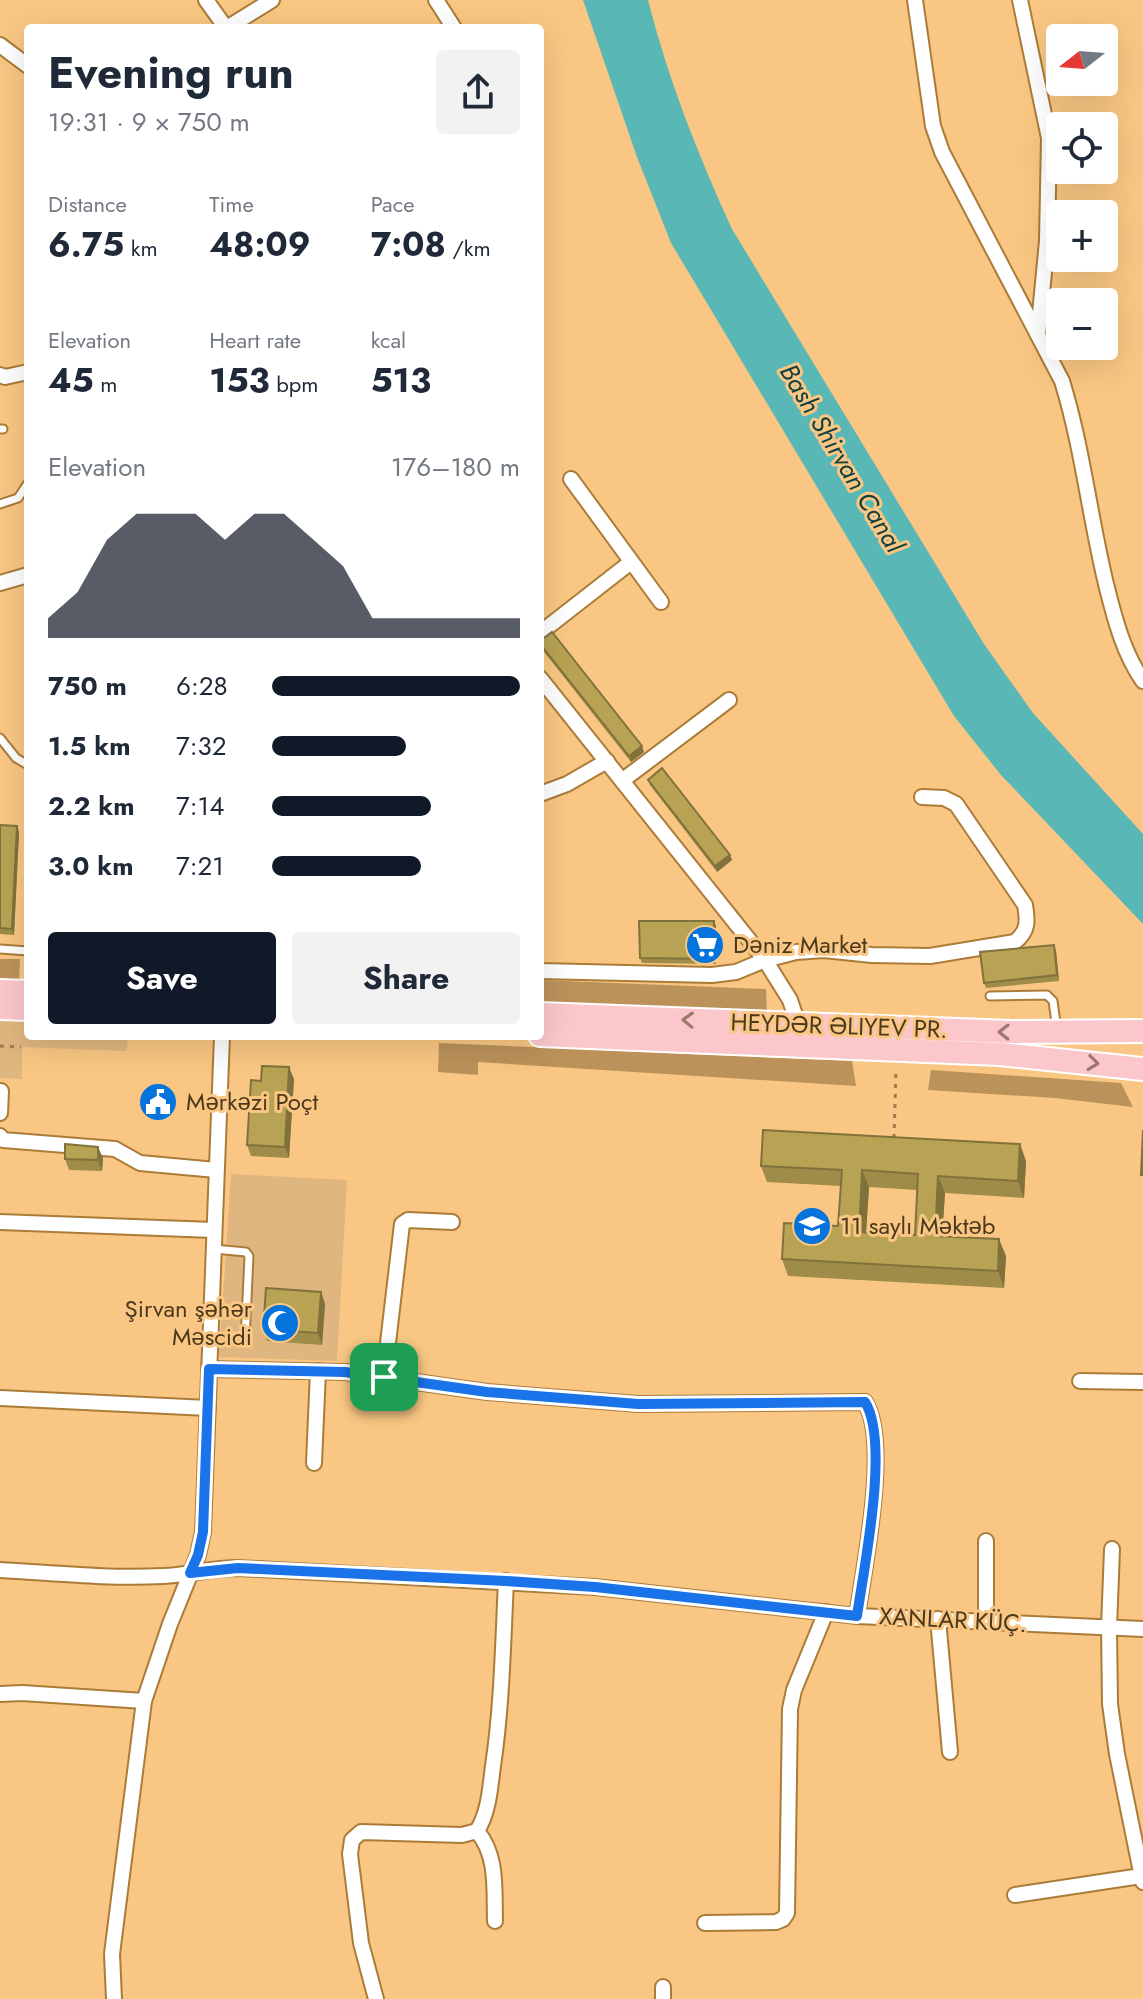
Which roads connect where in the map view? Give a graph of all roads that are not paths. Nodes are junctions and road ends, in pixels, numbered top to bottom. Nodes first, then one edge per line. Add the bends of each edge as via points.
1 (206, 0) edge
2 (272, 0) edge
3 (436, 0) edge
4 (915, 0) edge
5 (1020, 0) edge
6 (224, 24) edge
7 (233, 24) edge
8 (451, 24) edge
9 (0, 45) edge
10 (24, 63) edge
11 (1038, 335) junction
12 (24, 373) edge
13 (0, 375) edge
14 (571, 479) dead end
15 (24, 489) edge
16 (0, 504) edge
17 (631, 562) junction
18 (24, 576) edge
19 (0, 583) edge
20 (661, 602) dead end
21 (544, 630) edge
22 (1143, 681) edge
23 (544, 683) edge
24 (729, 700) dead end
25 (0, 738) edge
26 (607, 761) junction
27 (24, 763) edge
28 (623, 780) junction
29 (544, 793) edge
30 (922, 797) dead end
31 (0, 949) edge
32 (24, 951) edge
33 (765, 960) junction
34 (544, 971) edge
35 (0, 991) edge
36 (24, 992) edge
37 (990, 996) dead end
38 (0, 1008) edge
39 (24, 1009) edge
40 (544, 1014) edge
41 (1140, 1031) edge
42 (1058, 1032) junction
43 (544, 1035) edge
44 (800, 1035) junction
45 (222, 1040) edge
46 (1140, 1069) edge
47 (1, 1091) edge
48 (0, 1113) edge
49 (1, 1139) edge
50 (216, 1170) junction
51 (0, 1222) edge
52 (452, 1222) dead end
53 (213, 1230) junction
54 (214, 1249) junction
55 (245, 1341) dead end
56 (209, 1369) junction
57 (318, 1371) junction
58 (384, 1377) junction
59 (1080, 1381) dead end
60 (1143, 1382) edge
61 (0, 1398) edge
62 (208, 1408) junction
63 (314, 1463) dead end
64 (986, 1541) dead end
65 (1112, 1549) dead end
66 (0, 1570) edge
67 (190, 1573) junction
68 (506, 1581) junction
69 (826, 1612) junction
70 (857, 1616) junction
71 (938, 1619) junction
72 (986, 1623) junction
73 (1109, 1628) junction
74 (1143, 1629) edge
75 (0, 1694) edge
76 (144, 1701) junction
77 (950, 1752) dead end
78 (477, 1831) junction
79 (1142, 1879) edge
80 (1015, 1895) dead end
81 (495, 1921) dead end
82 (705, 1923) dead end
83 (114, 1999) edge
84 (376, 1999) edge

1 - 6 street
2 - 7 street
3 - 8 street
4 - 11 street via 933,126 942,152
5 - 11 street via 1049,138
9 - 10 street
11 - 22 street via 1062,381 1110,598
12 - 13 street
14 - 17 street
15 - 16 lane via 18,498
17 - 20 street
17 - 21 street
18 - 19 street
23 - 26 street
24 - 28 street
25 - 27 lane
26 - 28 street
26 - 29 street
28 - 33 street
30 - 33 street via 956,804 1025,905 1024,933 1000,946 930,956 824,950
31 - 32 lane
33 - 34 street via 712,975
33 - 44 street via 790,1000
35 - 36 main road
37 - 42 lane via 1047,995 1053,1001
38 - 39 main road
44 -> 40 main road, HEYDƏR ƏLIYEV PR.
41 - 42 main road, HEYDƏR ƏLIYEV PR.
41 - 46 main road
42 -> 44 main road, HEYDƏR ƏLIYEV PR.
43 - 44 main road, HEYDƏR ƏLIYEV PR.
44 -> 46 main road, HEYDƏR ƏLIYEV PR. via 896,1050 1040,1056
45 - 50 street
47 - 48 street
49 - 50 street via 115,1149 140,1163
50 - 53 street
51 - 53 street
52 - 58 street via 402,1224
53 - 54 street
54 - 55 lane via 249,1256
54 - 56 street
56 - 57 street
56 - 62 street
57 - 58 street
57 - 63 street
58 - 70 street via 595,1402 865,1402 872,1414 875,1493
59 - 60 street
61 - 62 street
62 - 67 street via 203,1532
64 - 72 street
65 - 73 street
66 - 67 street, XANLAR KÜÇ. via 138,1577
67 - 68 street, XANLAR KÜÇ. via 238,1568
67 - 76 street
68 - 69 street, XANLAR KÜÇ.
68 - 78 street via 498,1735 489,1797
69 - 70 street, XANLAR KÜÇ.
69 - 82 street via 790,1709 787,1913 776,1922
70 - 71 street, XANLAR KÜÇ.
71 - 72 street, XANLAR KÜÇ.
71 - 77 street
72 - 73 street, XANLAR KÜÇ.
73 - 74 street, XANLAR KÜÇ.
73 - 79 street via 1110,1704
75 - 76 street
76 - 83 street via 112,1954
78 - 81 street via 493,1863
78 - 84 street via 361,1832 352,1840 361,1943
79 - 80 street

